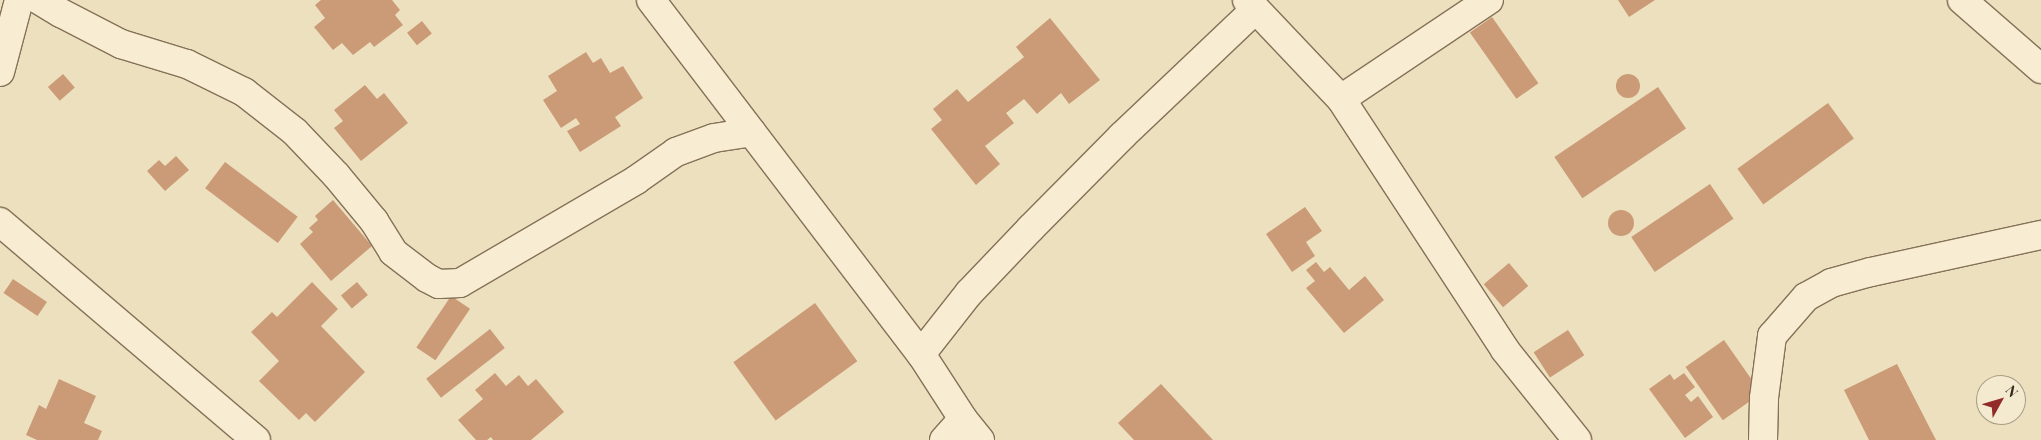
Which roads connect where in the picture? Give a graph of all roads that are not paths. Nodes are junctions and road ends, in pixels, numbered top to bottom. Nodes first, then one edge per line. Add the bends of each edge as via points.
1 (19, 0) edge
2 (39, 0) edge
3 (651, 0) edge
4 (1488, 0) edge
5 (1962, 0) edge
6 (1251, 5) edge
7 (2041, 69) edge
8 (0, 72) edge
9 (1341, 99) junction
10 (752, 132) junction
11 (0, 222) edge
12 (2041, 235) edge
13 (921, 354) junction
14 (963, 419) junction
15 (256, 440) edge
16 (944, 440) edge
17 (980, 440) edge
18 (1577, 440) edge
19 (1764, 440) edge

1 - 8 street
2 - 10 street via 121,44 188,64 244,92 295,132 336,175 374,221 393,252 440,284 460,283 636,180 676,152 714,138
3 - 10 street
4 - 9 street
5 - 7 street
6 - 9 street
6 - 13 street via 969,293
9 - 18 street via 1506,350
10 - 13 street
11 - 15 street
12 - 19 street via 1855,276 1831,283 1806,297 1772,336 1764,398
13 - 14 street
14 - 16 street
14 - 17 street

